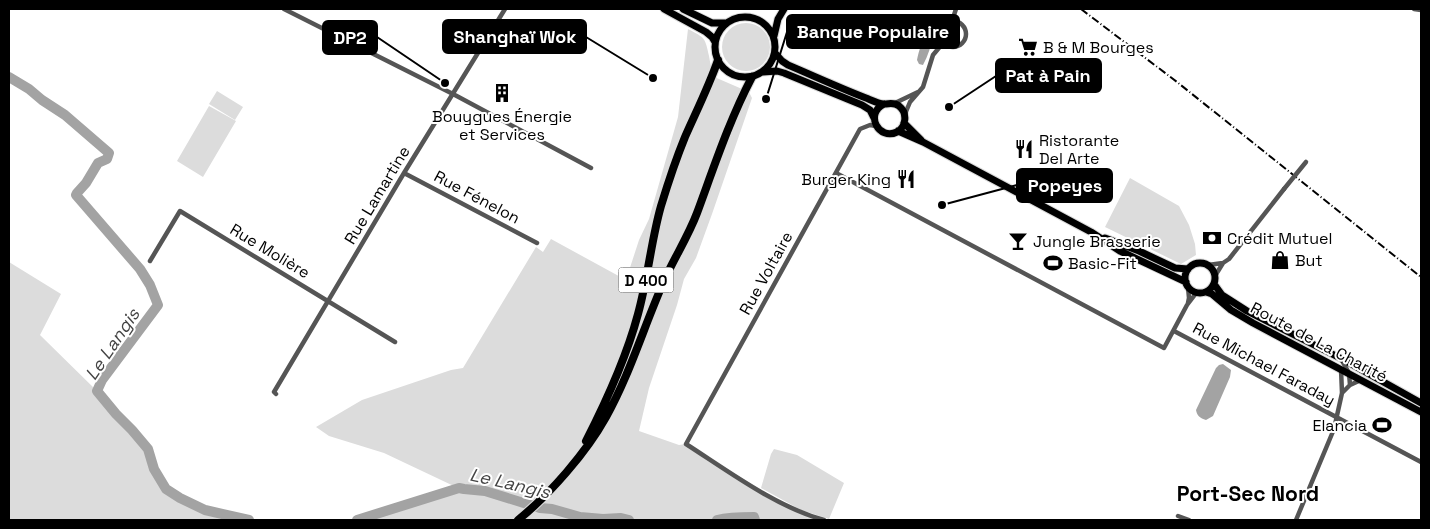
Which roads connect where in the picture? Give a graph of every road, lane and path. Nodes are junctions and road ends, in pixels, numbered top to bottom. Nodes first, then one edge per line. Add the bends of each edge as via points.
1 (284, 9) edge
2 (505, 9) edge
3 (664, 9) edge
4 (683, 9) edge
5 (746, 9) edge
6 (784, 9) edge
7 (956, 9) edge
8 (1414, 9) edge
9 (1421, 10) edge
10 (740, 16) junction
11 (952, 21) junction
12 (725, 23) junction
13 (774, 36) junction
14 (715, 42) junction
15 (943, 43) junction
16 (775, 53) junction
17 (718, 60) junction
18 (763, 72) junction
19 (752, 77) junction
20 (918, 92) junction
21 (453, 94) junction
22 (893, 103) junction
23 (884, 104) junction
24 (904, 119) junction
25 (875, 122) junction
26 (898, 131) junction
27 (923, 142) junction
28 (1306, 162) dead end
29 (591, 168) dead end
30 (404, 173) junction
31 (836, 173) junction
32 (1091, 232) junction
33 (537, 243) dead end
34 (150, 261) dead end
35 (1223, 263) junction
36 (1208, 265) junction
37 (1188, 269) junction
38 (1216, 276) junction
39 (1214, 284) junction
40 (1187, 285) junction
41 (1197, 292) junction
42 (1206, 292) junction
43 (328, 301) junction
44 (1187, 305) junction
45 (1174, 331) junction
46 (395, 342) dead end
47 (1340, 358) junction
48 (1346, 371) junction
49 (1362, 380) junction
50 (1350, 385) junction
51 (1342, 393) junction
52 (276, 394) dead end
53 (1421, 405) edge
54 (1421, 412) edge
55 (1337, 417) junction
56 (579, 456) junction
57 (1421, 462) edge
58 (1178, 516) dead end
59 (521, 518) edge
60 (824, 520) edge
61 (1189, 520) edge
62 (1296, 520) edge

1 - 21 street
2 - 21 street, Rue Lamartine
3 - 14 main road via 706,32
4 - 12 main road via 712,23
5 - 10 main road
6 - 13 main road
7 - 11 street
8 - 9 street
10 - 12 main road
10 - 13 main road via 764,22
11 - 15 street via 944,24 940,31
11 - 15 street via 963,27 964,39 955,47
12 - 14 main road
13 - 16 main road
14 - 17 main road
15 - 20 street via 933,55 923,87
16 - 18 main road
16 - 23 main road via 788,65
17 - 19 main road via 732,74
17 - 56 highway, D 400 via 684,140 661,206 648,275 628,349
18 - 19 main road
18 - 25 main road via 784,73 856,102 870,110
19 - 56 highway, D 400 via 623,382 594,438
20 - 22 street
20 - 24 street via 907,106
21 - 29 street
21 - 30 street, Rue Lamartine
22 - 23 main road
22 - 24 main road via 900,108
23 - 25 main road via 878,109
24 - 26 main road
24 - 27 main road
25 - 26 main road via 881,131 892,134
25 - 31 street, Rue Voltaire via 860,129
26 - 27 main road
27 - 32 main road
28 - 35 street, bridge via 1234,254
30 - 33 street, Rue Fénelon
30 - 43 street, Rue Lamartine
31 - 45 street via 1164,348
31 - 60 street, Rue Voltaire via 686,444 763,492 800,512
32 - 37 main road via 1176,268
32 - 40 main road via 1120,251
34 - 43 street, Rue Molière via 180,212
35 - 36 street
35 - 38 street
36 - 37 main road via 1197,263
36 - 38 main road
37 - 40 main road
38 - 39 main road
39 - 42 main road
39 - 47 main road, Route de La Charité via 1229,300 1247,311
40 - 41 main road
40 - 44 street
41 - 42 main road
41 - 44 street
42 - 48 main road, Route de La Charité via 1237,314
43 - 46 street, Rue Molière
43 - 52 street, Rue Lamartine via 274,392
44 - 45 street
45 - 55 street, Rue Michael Faraday
47 - 48 street
47 - 53 main road, Route de La Charité
48 - 49 main road, Route de La Charité
48 - 50 street
48 - 51 street
48 - 53 main road via 1351,370
49 - 50 street
49 - 54 main road, Route de La Charité
50 - 51 street
51 - 55 street
55 - 57 street, Rue Michael Faraday
55 - 62 street
56 - 59 highway, D 400
58 - 61 street

